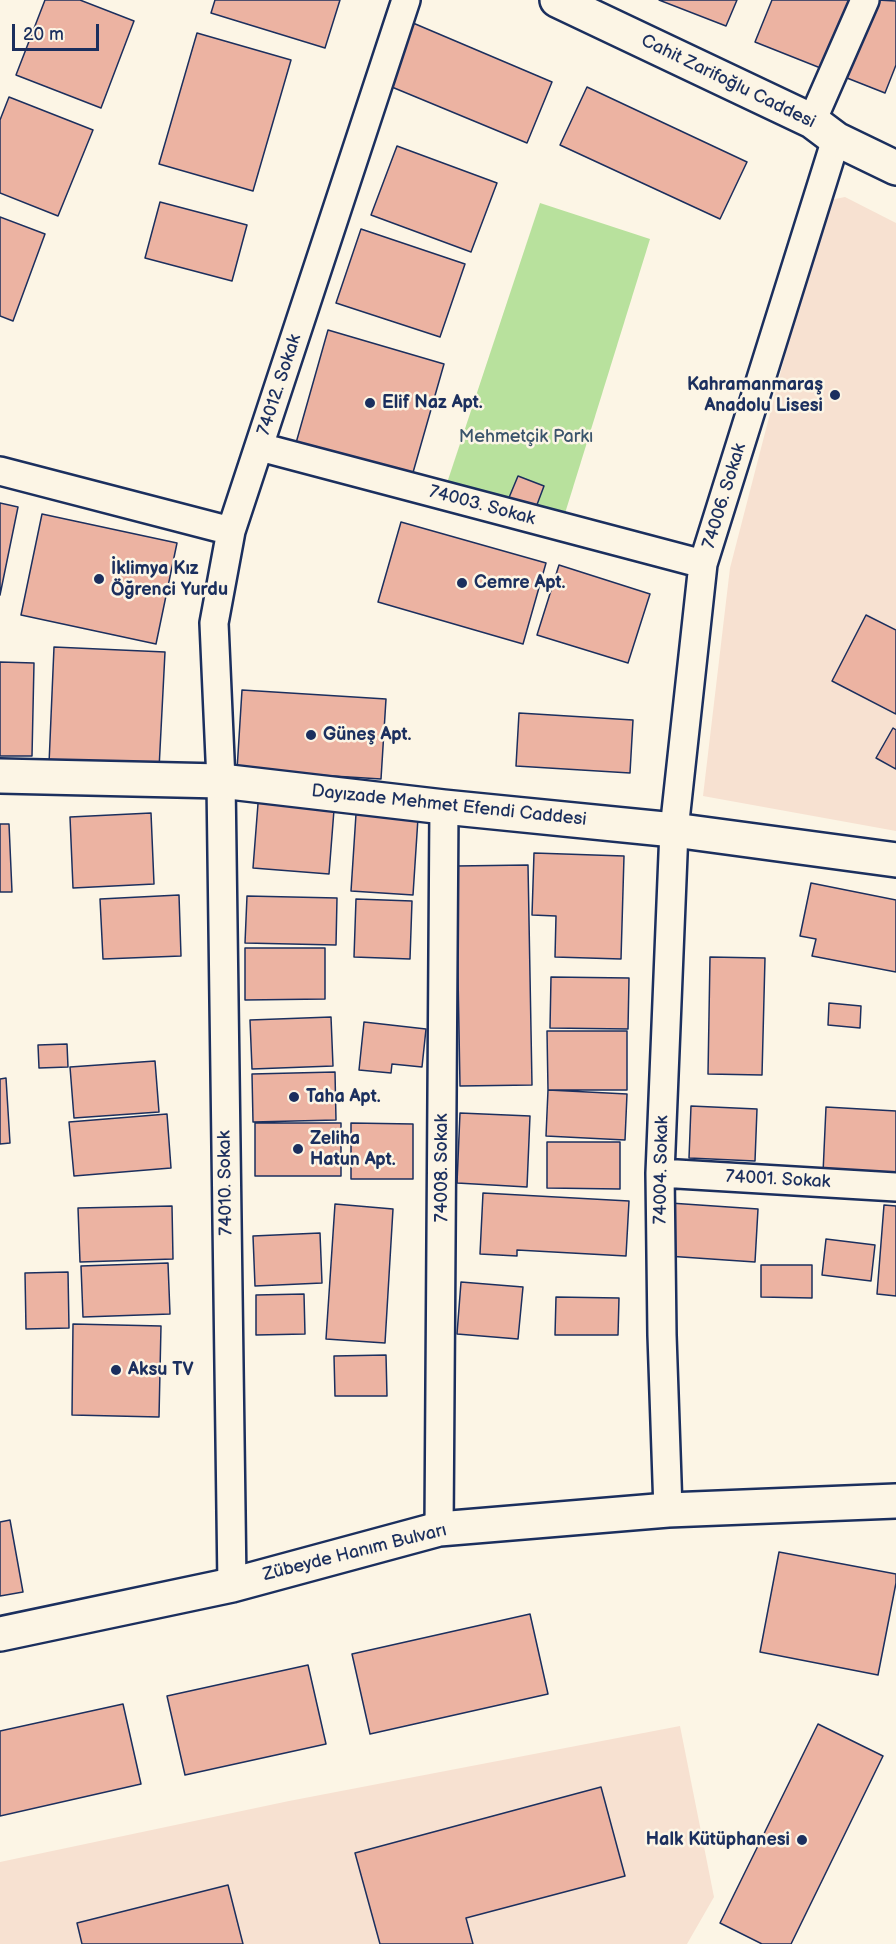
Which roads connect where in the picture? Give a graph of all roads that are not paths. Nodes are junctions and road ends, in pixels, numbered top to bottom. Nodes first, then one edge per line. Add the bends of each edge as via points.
1 (406, 0) edge
2 (557, 0) edge
3 (865, 0) edge
4 (824, 130) junction
5 (896, 168) edge
6 (260, 447) junction
7 (0, 471) edge
8 (231, 531) junction
9 (704, 564) junction
10 (0, 776) edge
11 (221, 781) junction
12 (444, 807) junction
13 (674, 830) junction
14 (896, 860) edge
15 (660, 1173) junction
16 (896, 1187) edge
17 (896, 1501) edge
18 (668, 1510) junction
19 (439, 1529) junction
20 (232, 1585) junction
21 (0, 1635) edge

1 - 6 street, 74012. Sokak
2 - 4 street, Cahit Zarifoğlu Caddesi
3 - 4 street, 74006. Sokak
4 - 5 street, Cahit Zarifoğlu Caddesi
4 - 9 street, 74006. Sokak
6 - 8 street, 74012. Sokak
6 - 9 street, 74003. Sokak
7 - 8 street
8 - 11 street, 74012. Sokak via 214,623
9 - 13 street, 74006. Sokak
10 - 11 street, Dayızade Mehmet Efendi Caddesi
11 - 12 street, Dayızade Mehmet Efendi Caddesi
11 - 20 street, 74010. Sokak
12 - 13 street, Dayızade Mehmet Efendi Caddesi
12 - 19 street, 74008. Sokak
13 - 14 street, Dayızade Mehmet Efendi Caddesi
13 - 15 street, 74004. Sokak
15 - 16 street, 74001. Sokak
15 - 18 street, 74004. Sokak
17 - 18 street, Zübeyde Hanım Bulvarı
18 - 19 street, Zübeyde Hanım Bulvarı
19 - 20 street, Zübeyde Hanım Bulvarı
20 - 21 street, Zübeyde Hanım Bulvarı

